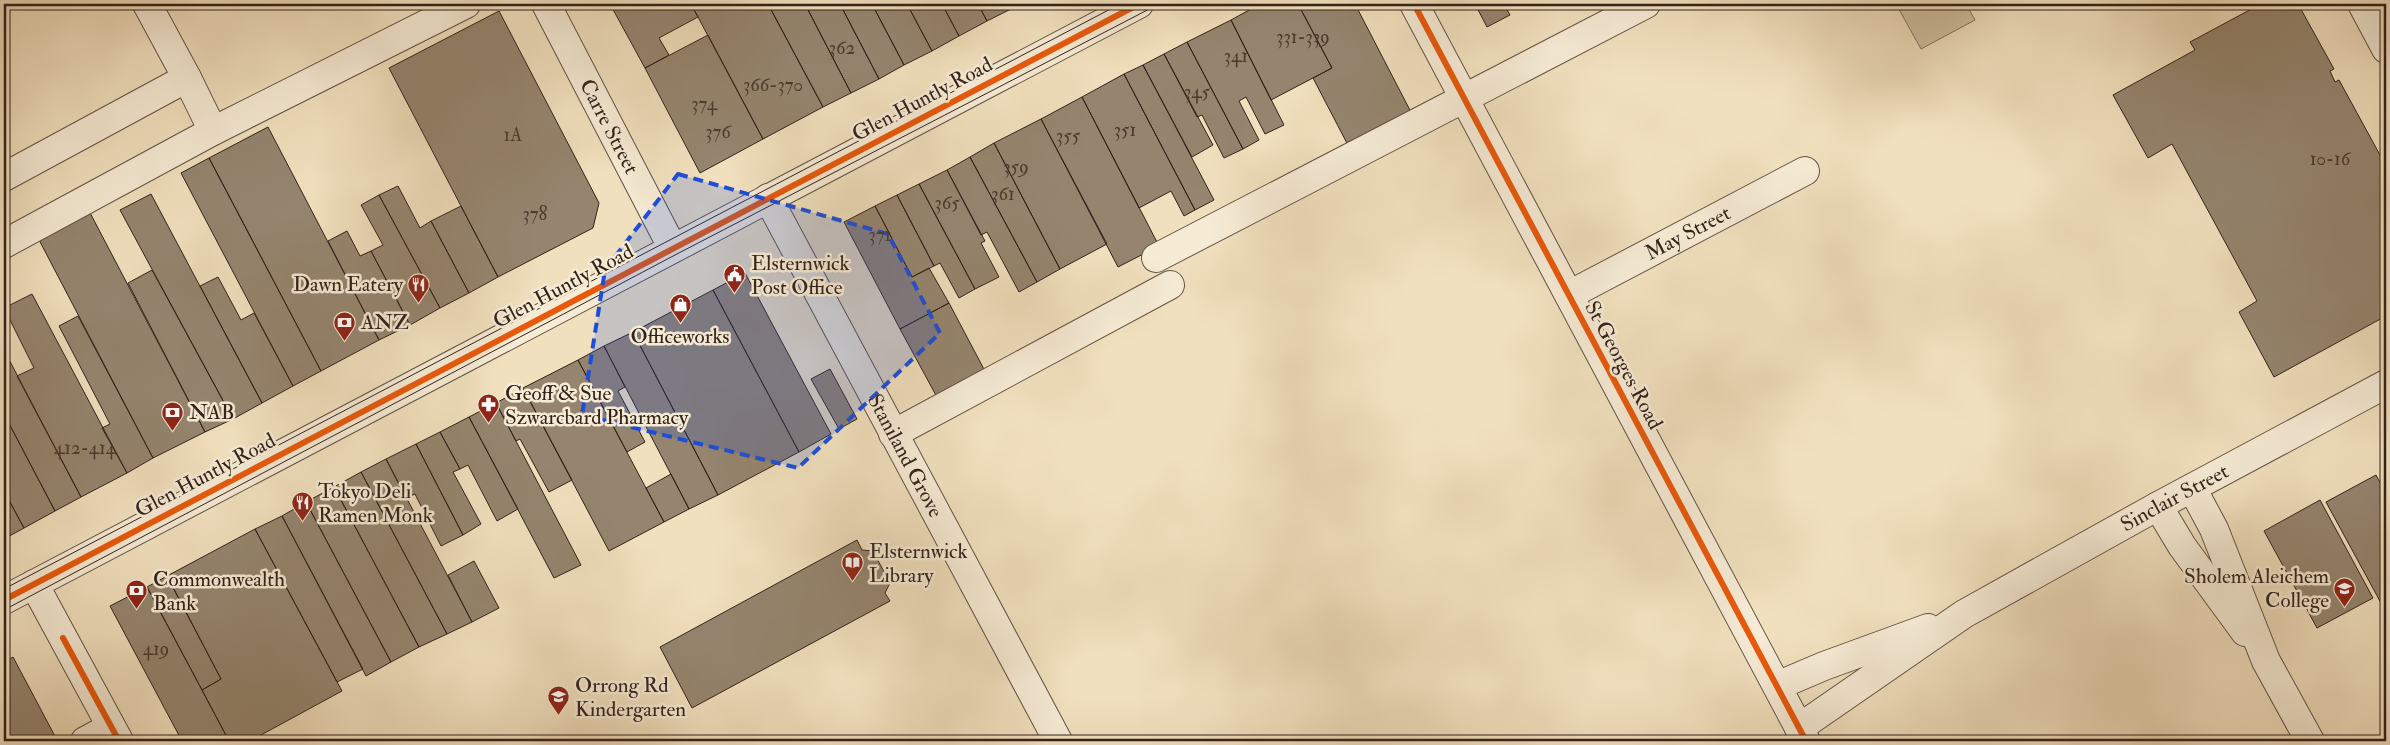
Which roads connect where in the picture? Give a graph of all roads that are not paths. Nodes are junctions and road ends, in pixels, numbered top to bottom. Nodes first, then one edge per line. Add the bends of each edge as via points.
1 (148, 4) edge
2 (466, 4) edge
3 (546, 4) edge
4 (1139, 4) edge
5 (1414, 4) edge
6 (1646, 4) edge
7 (2362, 4) edge
8 (2386, 50) edge
9 (187, 78) junction
10 (1465, 98) junction
11 (213, 131) junction
12 (1805, 171) dead end
13 (4, 176) edge
14 (768, 198) junction
15 (4, 244) edge
16 (672, 248) junction
17 (1156, 258) dead end
18 (1170, 284) dead end
19 (1569, 295) junction
20 (2386, 384) edge
21 (893, 434) junction
22 (2192, 488) junction
23 (2158, 506) junction
24 (34, 584) junction
25 (4, 600) edge
26 (1964, 614) junction
27 (2266, 661) junction
28 (1777, 686) junction
29 (115, 734) edge
30 (1803, 735) edge
31 (85, 741) edge
32 (1058, 741) edge
33 (2310, 741) edge

1 - 9 street
2 - 11 street
3 - 16 street, Carre Street
4 - 14 street, Glen Huntly Road
5 - 10 street, St Georges Road
6 - 10 street
7 - 8 street
9 - 11 street
9 - 13 street
10 - 17 street
10 - 19 street, St Georges Road
11 - 15 street
12 - 19 street, May Street
14 - 16 street, Glen Huntly Road
14 - 21 street, Staniland Grove
16 - 24 street, Glen Huntly Road
18 - 21 street
19 - 28 street, St Georges Road
20 - 22 street, Sinclair Street
21 - 32 street, Staniland Grove
22 - 23 street, Sinclair Street
22 - 27 street via 2214,529
23 - 26 street, Sinclair Street
23 - 27 street via 2182,546
24 - 25 street, Glen Huntly Road
24 - 29 street
26 - 28 street, Sinclair Street
26 - 30 street, Sinclair Street
27 - 33 street
28 - 30 street, St Georges Road
29 - 31 street

